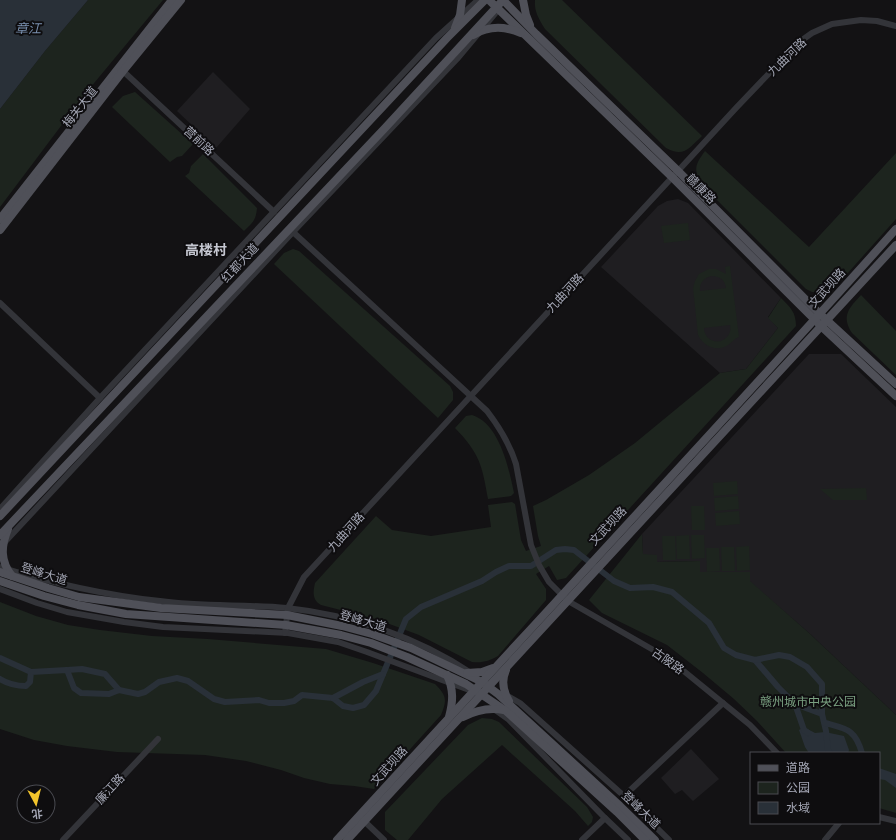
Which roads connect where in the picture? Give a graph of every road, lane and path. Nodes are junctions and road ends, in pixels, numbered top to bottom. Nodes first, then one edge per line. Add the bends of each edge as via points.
1 (172, 0) edge
2 (181, 0) edge
3 (462, 0) edge
4 (478, 0) edge
5 (485, 0) edge
6 (489, 0) edge
7 (523, 0) edge
8 (505, 1) edge
9 (498, 8) junction
10 (459, 18) junction
11 (896, 26) edge
12 (482, 31) junction
13 (536, 34) junction
14 (526, 36) junction
15 (448, 38) junction
16 (460, 46) junction
17 (123, 71) junction
18 (675, 174) junction
19 (274, 212) junction
20 (0, 219) edge
21 (0, 230) edge
22 (896, 230) edge
23 (293, 232) junction
24 (896, 245) edge
25 (0, 303) edge
26 (821, 320) junction
27 (896, 384) edge
28 (471, 395) junction
29 (896, 396) edge
30 (100, 398) junction
31 (0, 509) edge
32 (0, 516) edge
33 (11, 524) junction
34 (0, 535) edge
35 (1, 547) edge
36 (2, 569) edge
37 (0, 581) edge
38 (11, 581) junction
39 (0, 585) edge
40 (0, 589) edge
41 (561, 595) junction
42 (568, 601) junction
43 (287, 611) junction
44 (286, 629) junction
45 (413, 645) junction
46 (509, 664) junction
47 (497, 665) junction
48 (458, 670) junction
49 (472, 673) junction
50 (447, 675) junction
51 (450, 684) junction
52 (486, 684) junction
53 (478, 693) junction
54 (505, 694) junction
55 (723, 704) junction
56 (510, 708) junction
57 (494, 709) junction
58 (453, 719) junction
59 (158, 739) dead end
60 (776, 752) edge
61 (624, 796) junction
62 (880, 816) edge
63 (605, 818) junction
64 (362, 819) junction
65 (896, 821) edge
66 (838, 824) edge
67 (63, 840) edge
68 (337, 840) edge
69 (347, 840) edge
70 (384, 840) edge
71 (582, 840) edge
72 (628, 840) edge
73 (645, 840) edge
74 (655, 840) edge
75 (669, 840) edge
76 (825, 840) edge

1 - 20 main road, 梅关大道
2 - 17 main road, 梅关大道
3 - 10 main road
4 - 10 street
5 - 15 main road, 红都大道
6 - 9 main road, 赣康路
7 - 13 main road via 526,15
8 - 9 main road, 红都大道
8 - 13 main road, 赣康路
9 - 12 street
9 - 14 main road, 赣康路
9 - 16 main road, 红都大道
10 - 15 main road
10 - 19 street via 436,38
11 - 18 street, 九曲河路 via 861,20 832,24 812,33 798,43
12 - 14 main road via 504,28
12 - 16 main road via 469,37
12 - 23 street
13 - 18 main road, 赣康路
14 - 18 main road, 赣康路
15 - 32 main road, 红都大道
16 - 33 main road, 红都大道
17 - 19 street, 营前路
17 - 21 main road, 梅关大道
18 - 26 main road, 赣康路
18 - 28 street, 九曲河路
19 - 30 street
22 - 26 main road, 文武坝路
23 - 28 street, 古陂路
23 - 35 street
24 - 26 main road, 文武坝路
25 - 30 street
26 - 27 main road, 赣康路
26 - 29 main road, 赣康路
26 - 41 main road, 文武坝路
26 - 42 main road, 文武坝路
28 - 41 street, 古陂路 via 487,411 513,454 531,545 549,582
28 - 43 street, 九曲河路 via 304,577
30 - 31 street
33 - 34 main road, 红都大道
33 - 35 main road
35 - 36 main road
36 - 38 main road, 登峰大道
36 - 43 street via 82,589 161,602
37 - 38 main road, 登峰大道
38 - 39 main road
38 - 43 main road, 登峰大道 via 79,597 161,608
38 - 44 main road, 登峰大道 via 44,596 126,614
40 - 44 street via 67,612 124,622 163,627
41 - 42 street, 古陂路
41 - 47 main road, 文武坝路
42 - 46 main road, 文武坝路
42 - 55 street, 古陂路 via 669,659
43 - 44 street, 九曲河路
43 - 45 main road, 登峰大道 via 342,626 373,630
44 - 50 main road, 登峰大道 via 341,635 371,643
44 - 51 street via 338,642
45 - 48 main road, 登峰大道
45 - 49 street via 457,663
46 - 52 main road, 文武坝路
46 - 54 main road via 503,678
47 - 49 main road via 487,671
47 - 52 main road, 文武坝路
48 - 49 main road
48 - 52 main road, 登峰大道
49 - 52 street
50 - 51 main road
50 - 53 main road, 登峰大道
51 - 53 street
51 - 58 main road
52 - 53 main road, 文武坝路
52 - 54 street
52 - 56 main road, 登峰大道
53 - 56 main road, 登峰大道
53 - 57 street
53 - 58 main road, 文武坝路
54 - 56 main road
54 - 61 street via 520,703
55 - 60 street, 古陂路 via 750,725
55 - 61 street
56 - 57 main road
56 - 73 main road, 登峰大道
56 - 74 main road, 登峰大道
57 - 58 main road via 476,711
57 - 63 street
58 - 64 main road, 文武坝路
59 - 67 street, 廉江路
61 - 75 street
62 - 65 street
63 - 71 street
63 - 72 street
64 - 68 main road, 文武坝路
64 - 69 main road, 文武坝路
64 - 70 street
66 - 76 street

